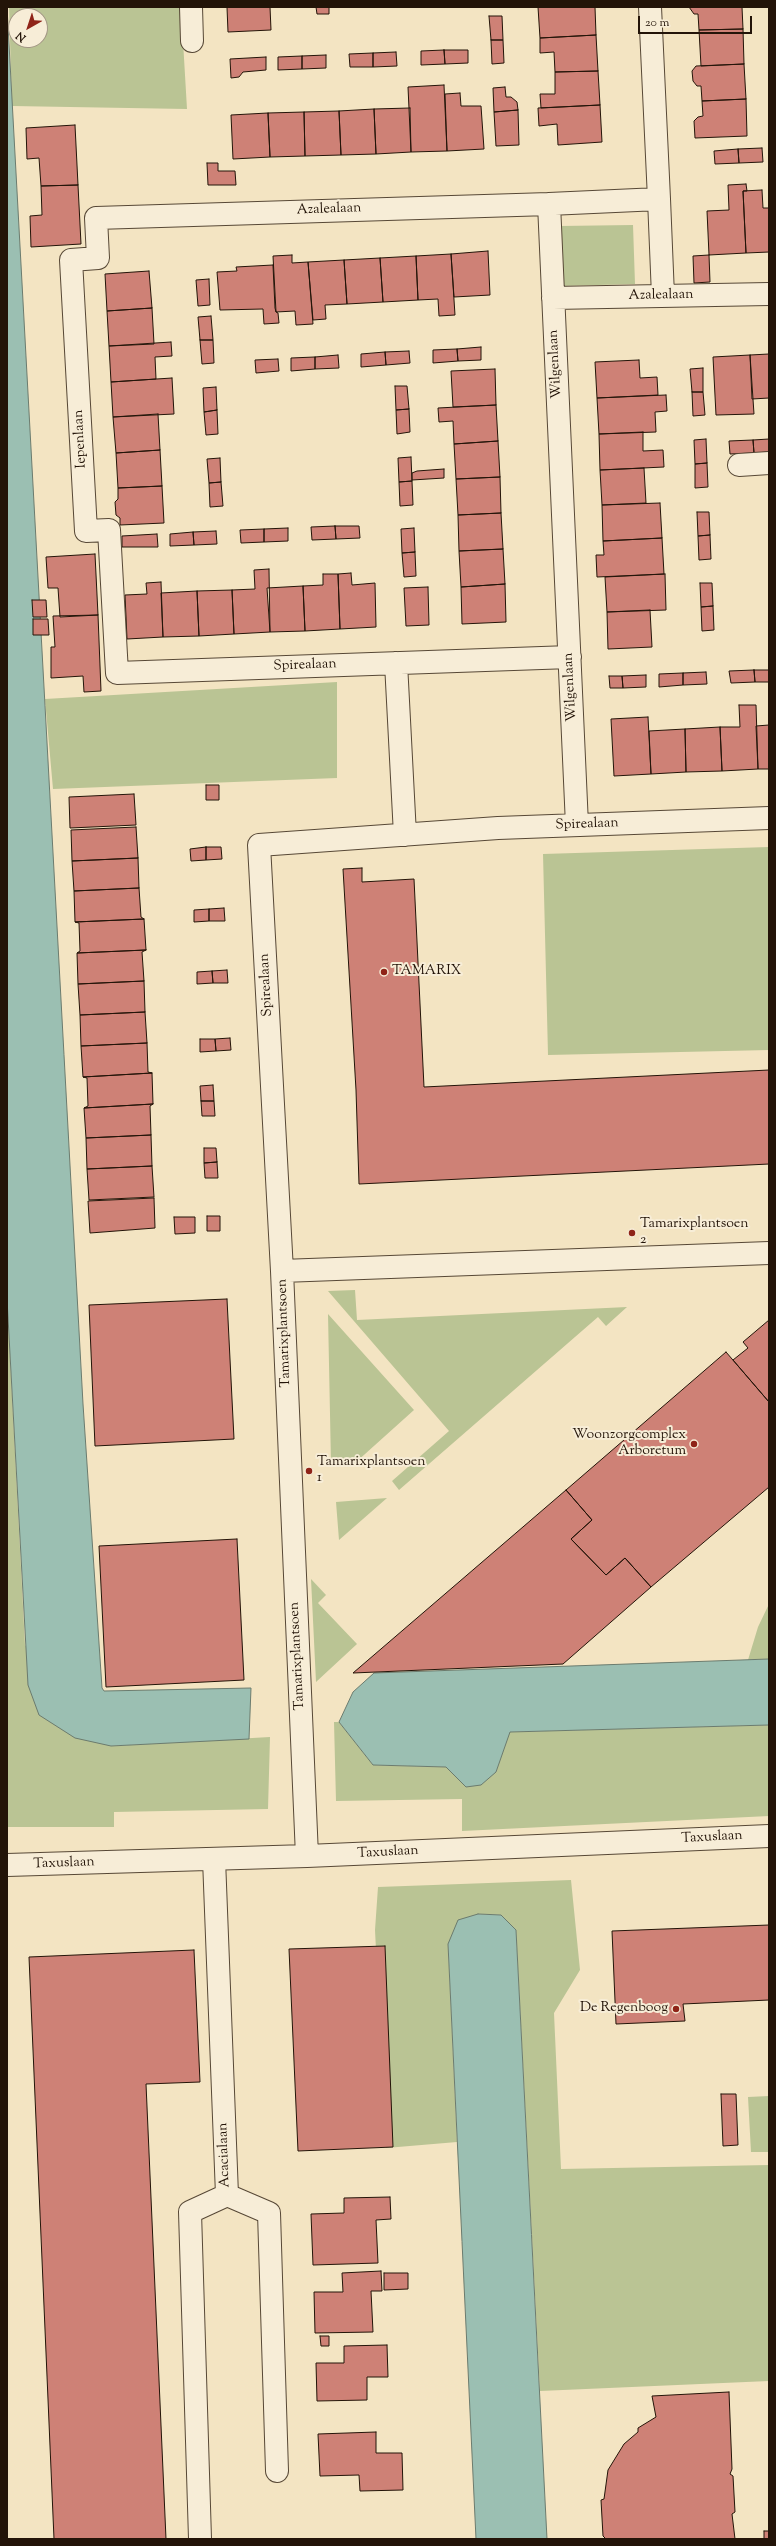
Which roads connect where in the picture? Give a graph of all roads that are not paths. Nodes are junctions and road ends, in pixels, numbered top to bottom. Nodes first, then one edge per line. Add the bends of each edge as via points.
1 (191, 7) edge
2 (650, 7) edge
3 (192, 41) dead end
4 (659, 199) junction
5 (549, 204) junction
6 (110, 217) joint
7 (769, 294) edge
8 (663, 296) junction
9 (553, 298) junction
10 (769, 463) edge
11 (739, 465) dead end
12 (570, 657) junction
13 (396, 663) junction
14 (117, 673) joint
15 (769, 818) edge
16 (577, 825) junction
17 (405, 835) junction
18 (769, 1252) edge
19 (282, 1272) junction
20 (769, 1836) edge
21 (307, 1856) junction
22 (214, 1859) junction
23 (7, 1865) edge
24 (226, 2195) junction
25 (277, 2471) dead end
26 (200, 2539) edge

1 - 3 street
2 - 4 street
4 - 5 street
4 - 8 street
5 - 6 street, Azalealaan
5 - 9 street, Wilgenlaan
6 - 14 street, Iepenlaan via 96,218 98,258 71,260 86,531 109,530
7 - 8 street, Azalealaan
8 - 9 street, Azalealaan
9 - 12 street, Wilgenlaan
10 - 11 street
12 - 13 street, Spirealaan
12 - 16 street, Wilgenlaan
13 - 14 street, Spirealaan
13 - 17 street
15 - 16 street, Spirealaan
16 - 17 street, Spirealaan
17 - 19 street, Spirealaan via 259,845
18 - 19 street, Tamarixplantsoen
19 - 21 street, Tamarixplantsoen
20 - 21 street, Taxuslaan
21 - 22 street, Taxuslaan
22 - 23 street, Taxuslaan
22 - 24 street, Acacialaan
24 - 25 street, Acacialaan via 269,2213
24 - 26 street via 190,2212

